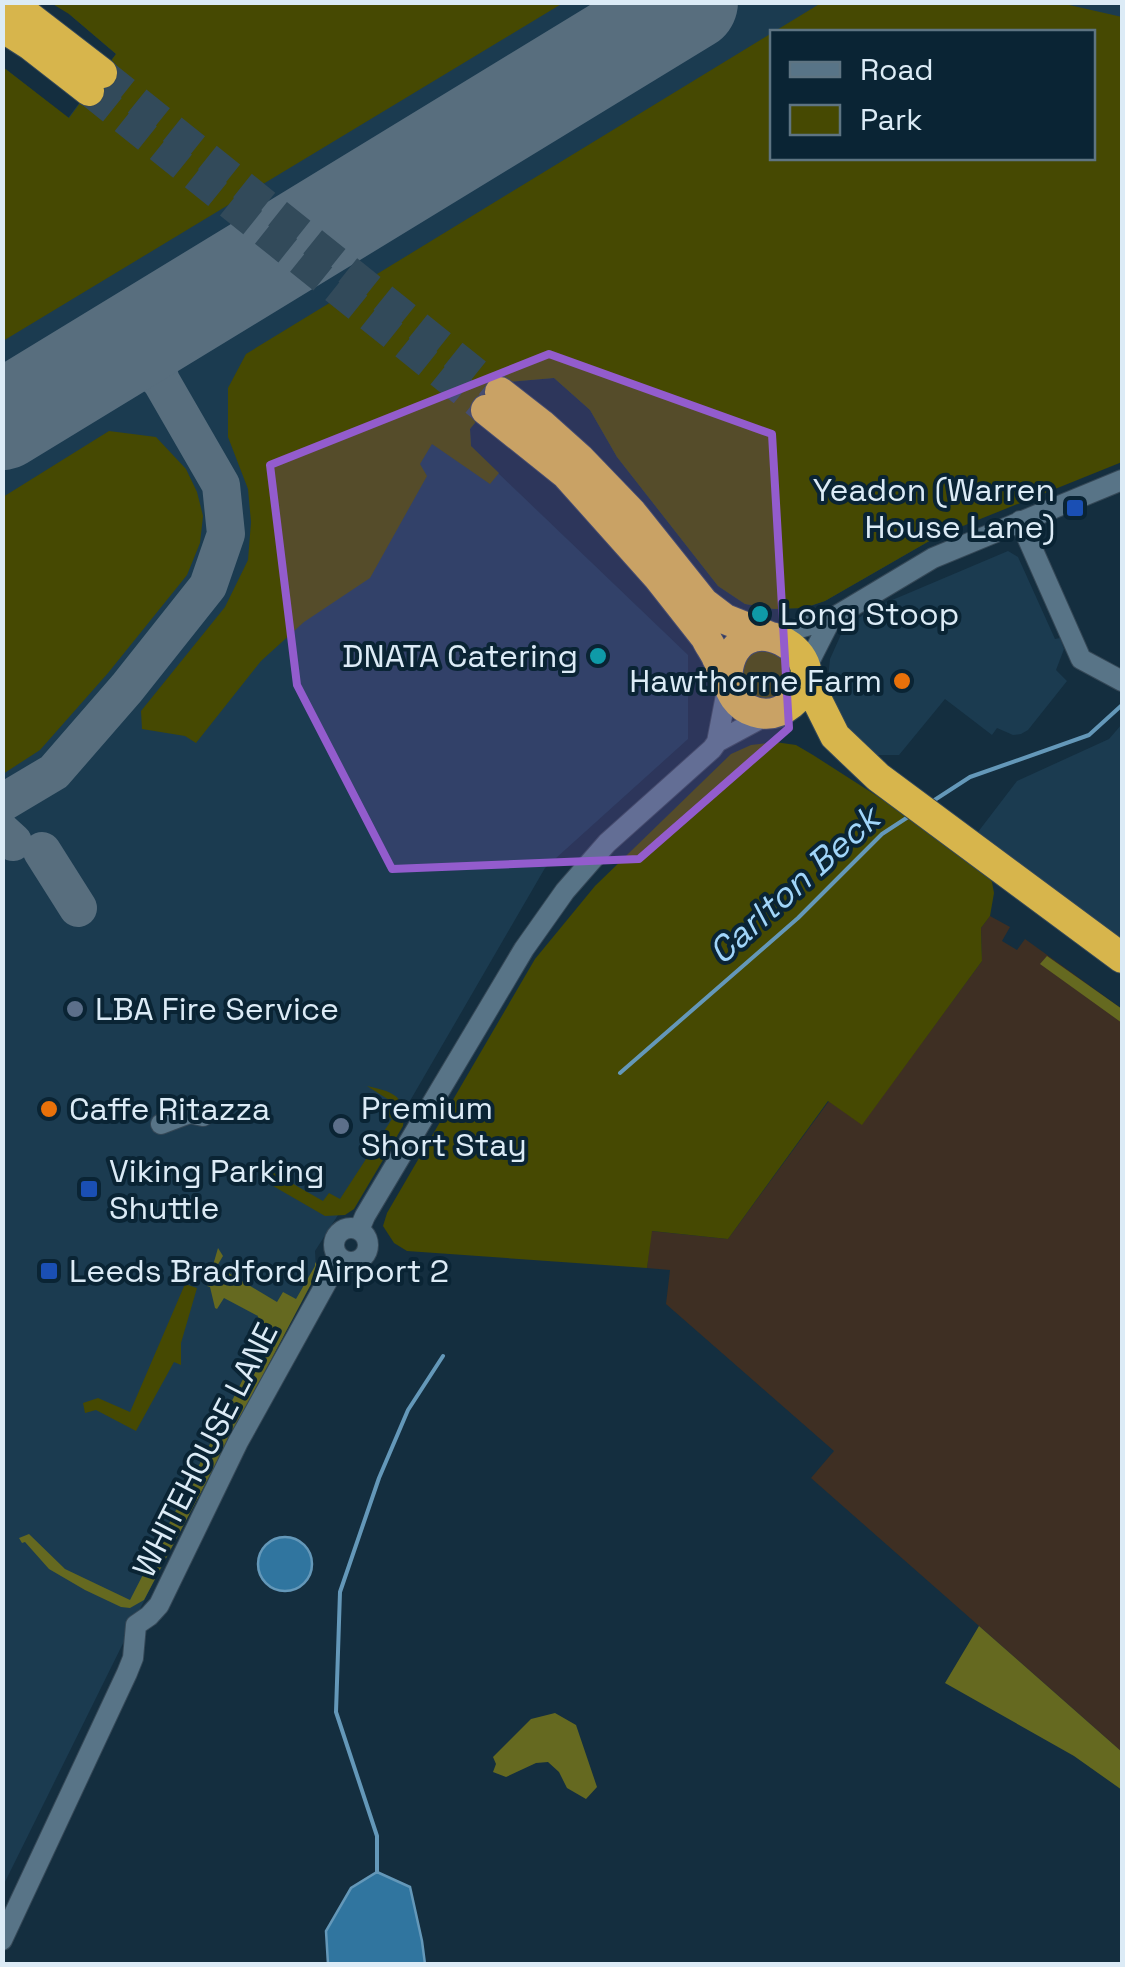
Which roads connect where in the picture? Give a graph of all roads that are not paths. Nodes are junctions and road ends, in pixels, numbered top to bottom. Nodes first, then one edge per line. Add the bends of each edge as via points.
1 (5, 2) edge
2 (2, 27) edge
3 (493, 400) tunnel mouth
4 (1122, 480) edge
5 (624, 521) junction
6 (1020, 521) junction
7 (831, 619) junction
8 (770, 636) junction
9 (805, 673) junction
10 (1115, 678) edge
11 (727, 682) junction
12 (772, 714) junction
13 (834, 736) junction
14 (718, 742) junction
15 (1122, 958) edge
16 (203, 1116) dead end
17 (161, 1124) dead end
18 (2, 1940) edge

1 - 2 highway via 96,82
3 - 5 highway via 567,448
4 - 6 street
5 - 8 highway via 704,603
5 - 11 highway via 706,638
6 - 7 street via 933,558
6 - 10 street via 1080,659
7 - 8 street
7 - 9 street
8 - 9 highway via 797,651
8 - 11 highway via 742,643
9 - 12 highway via 795,701
9 - 13 highway
11 - 12 highway via 740,704
11 - 14 street
12 - 13 highway
12 - 14 street
13 - 15 highway via 878,777
14 - 18 street, WHITEHOUSE LANE via 607,843 565,891 524,948 359,1230 338,1234 335,1251 342,1260 238,1442 159,1605 136,1625 133,1658
16 - 17 street

